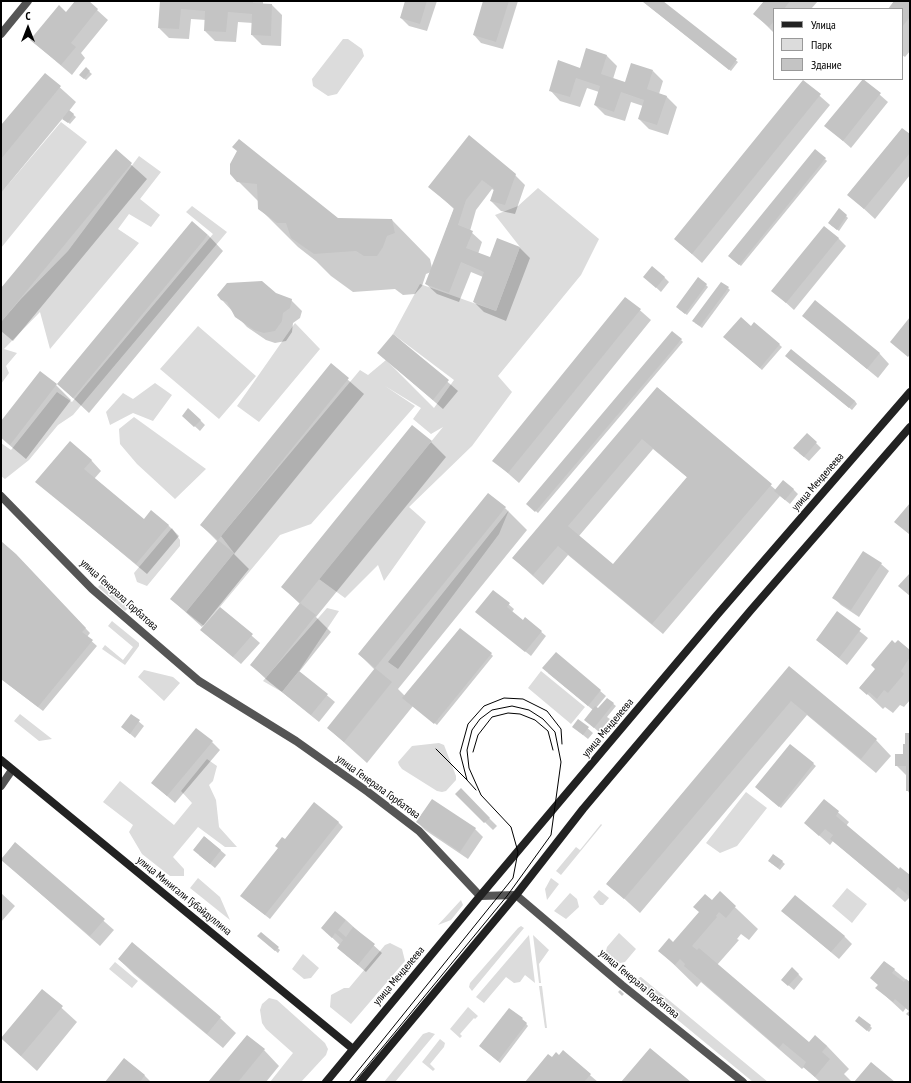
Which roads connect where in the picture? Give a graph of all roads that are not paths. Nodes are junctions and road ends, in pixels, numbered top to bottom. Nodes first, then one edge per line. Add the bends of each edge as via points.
1 (28, 1) edge
2 (1, 34) edge
3 (910, 392) edge
4 (910, 427) edge
5 (1, 496) edge
6 (1, 760) edge
7 (12, 770) junction
8 (1, 786) edge
9 (516, 895) junction
10 (480, 896) junction
11 (353, 1049) junction
12 (326, 1082) edge
13 (360, 1082) edge
14 (743, 1082) edge

1 - 2 street
3 - 10 main road, улица Менделеева
4 - 9 main road via 583,809
5 - 10 street, улица Генерала Горбатова via 92,589 199,681 296,741 419,831
6 - 7 main road, улица Минигали Губайдуллина
7 - 8 street
7 - 11 main road, улица Минигали Губайдуллина
9 - 10 street
9 - 13 main road
9 - 14 street, улица Генерала Горбатова via 622,985
10 - 11 main road, улица Менделеева
11 - 12 main road, улица Менделеева

